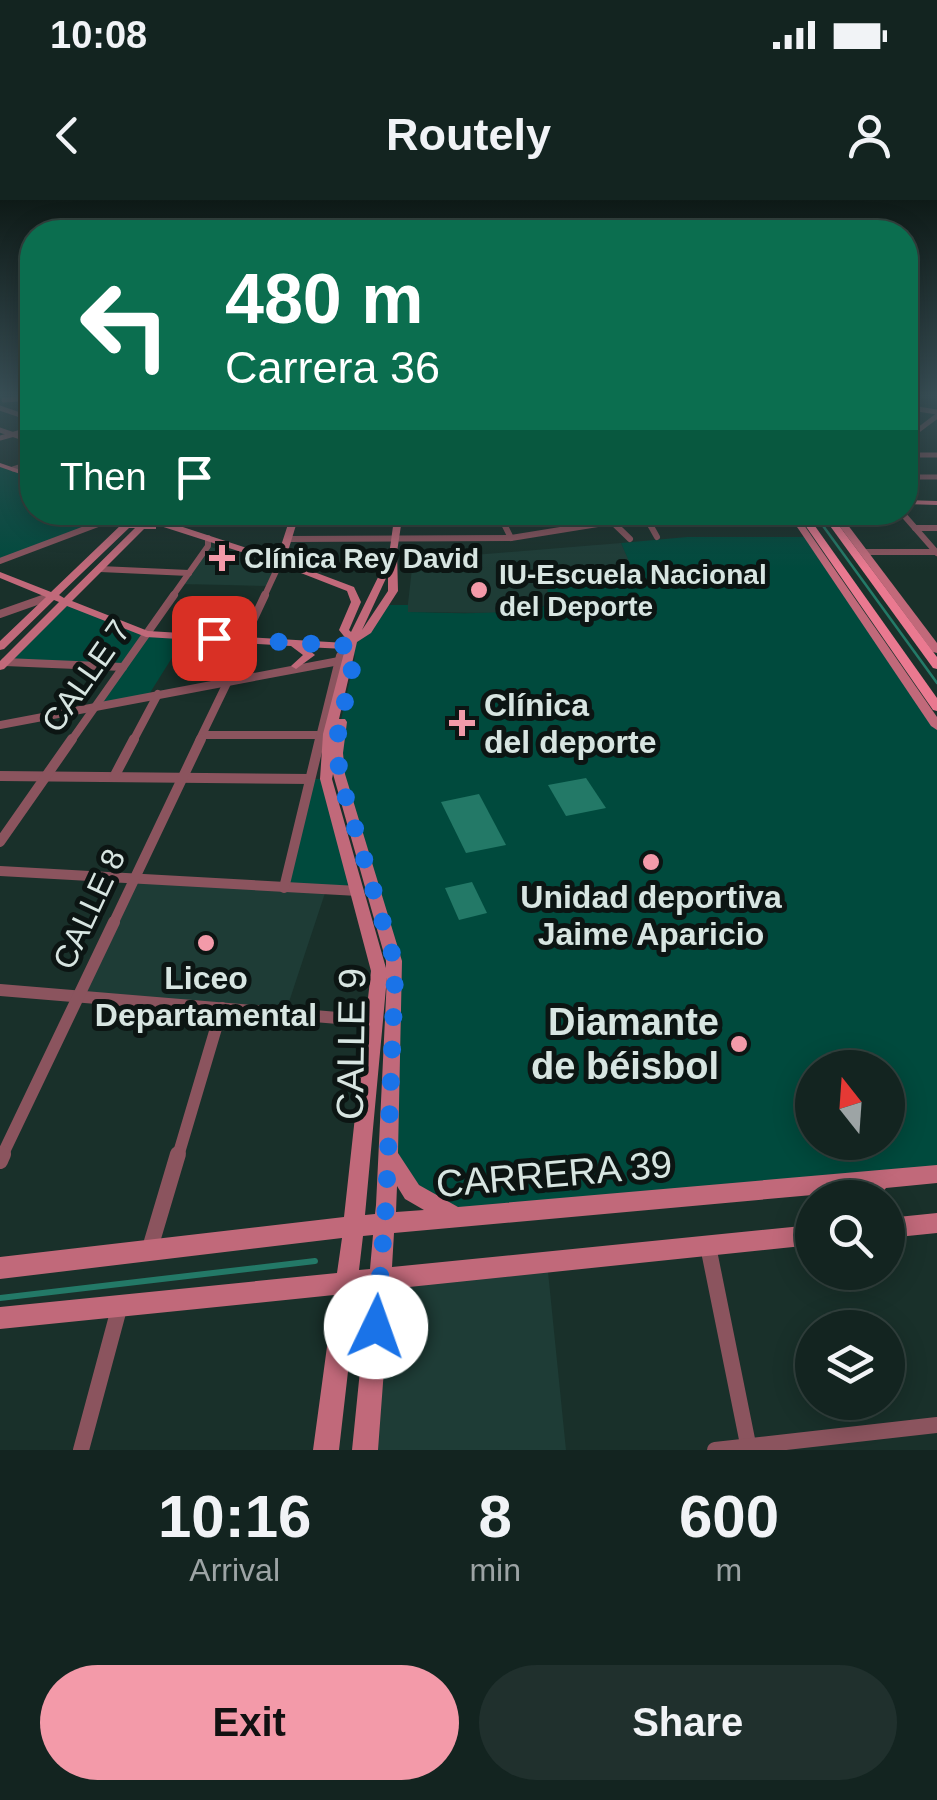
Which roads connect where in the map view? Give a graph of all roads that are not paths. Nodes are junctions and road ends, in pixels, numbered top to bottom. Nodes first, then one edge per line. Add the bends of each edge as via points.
1 (0, 465) edge
2 (20, 467) edge
3 (13, 469) junction
4 (20, 472) edge
5 (95, 525) edge
6 (126, 525) edge
7 (139, 525) edge
8 (163, 525) edge
9 (177, 525) edge
10 (292, 525) edge
11 (397, 525) edge
12 (504, 525) edge
13 (591, 525) edge
14 (614, 525) edge
15 (650, 525) edge
16 (803, 525) edge
17 (838, 525) edge
18 (840, 525) edge
19 (912, 525) edge
20 (915, 528) junction
21 (937, 528) edge
22 (395, 538) junction
23 (511, 538) junction
24 (658, 538) dead end
25 (287, 539) junction
26 (630, 539) dead end
27 (208, 542) junction
28 (815, 542) junction
29 (863, 552) junction
30 (937, 553) edge
31 (393, 555) joint
32 (0, 561) edge
33 (279, 566) junction
34 (100, 569) junction
35 (188, 573) junction
36 (0, 575) edge
37 (51, 596) junction
38 (66, 602) junction
39 (349, 611) joint
40 (0, 614) edge
41 (916, 622) junction
42 (937, 622) edge
43 (931, 633) edge
44 (146, 634) junction
45 (244, 640) junction
46 (4, 642) edge
47 (294, 644) junction
48 (350, 645) junction
49 (937, 650) edge
50 (338, 661) junction
51 (2, 664) edge
52 (937, 665) edge
53 (296, 666) junction
54 (123, 667) junction
55 (228, 681) junction
56 (922, 686) junction
57 (158, 694) junction
58 (922, 703) junction
59 (95, 707) junction
60 (937, 707) edge
61 (0, 725) edge
62 (937, 726) edge
63 (202, 735) junction
64 (320, 736) junction
65 (0, 776) edge
66 (46, 776) junction
67 (114, 777) junction
68 (182, 778) junction
69 (310, 779) junction
70 (342, 810) junction
71 (0, 842) edge
72 (0, 871) edge
73 (134, 879) junction
74 (284, 888) junction
75 (358, 891) junction
76 (0, 990) edge
77 (78, 996) junction
78 (222, 1008) junction
79 (374, 1021) junction
80 (4, 1146) edge
81 (386, 1151) junction
82 (0, 1161) edge
83 (937, 1174) edge
84 (881, 1179) joint
85 (460, 1218) junction
86 (937, 1223) edge
87 (384, 1224) junction
88 (905, 1226) edge
89 (354, 1227) junction
90 (795, 1237) edge
91 (708, 1246) junction
92 (150, 1248) junction
93 (0, 1268) edge
94 (378, 1278) junction
95 (346, 1281) junction
96 (120, 1304) junction
97 (0, 1318) edge
98 (937, 1426) edge
99 (749, 1448) edge
100 (81, 1450) edge
101 (326, 1450) edge
102 (364, 1450) edge
103 (715, 1450) edge

1 - 3 main road
2 - 3 street
3 - 4 main road
5 - 32 street
6 - 37 main road
7 - 34 main road
8 - 27 main road
9 - 27 main road
10 - 25 main road
11 - 22 main road
12 - 23 street
13 - 23 street
14 - 26 street
15 - 24 street
16 - 28 main road
17 - 52 main road
18 - 29 main road
19 - 20 street
20 - 21 street
20 - 30 street
22 - 23 street
22 - 25 street
22 - 31 main road
25 - 33 main road
27 - 33 main road
27 - 35 street, CALLE 7
28 - 56 main road
28 - 58 main road
29 - 30 street
29 - 41 main road
31 - 48 main road via 390,598
33 - 39 main road via 340,593
33 - 45 street
34 - 35 street
34 - 38 main road
35 - 44 street, CALLE 7
36 - 37 main road
37 - 38 main road
37 - 40 street
37 - 46 main road
38 - 44 main road
38 - 51 main road
39 - 48 main road via 344,630
41 - 42 main road
41 - 43 main road
43 - 49 main road
44 - 45 main road
44 - 54 street, CALLE 7
45 - 47 main road
47 - 48 main road
47 - 53 main road via 310,654
48 - 50 street
48 - 70 main road, CALLE 9 via 326,753 326,779
50 - 53 street
50 - 64 street
51 - 54 street
53 - 55 street
54 - 59 street, CALLE 7
55 - 57 street
55 - 63 street, CALLE 8
56 - 58 main road
56 - 60 main road
57 - 59 street
57 - 67 street
58 - 62 main road
59 - 61 street
59 - 66 street, CALLE 7
63 - 64 street
63 - 68 street, CALLE 8
64 - 69 street
65 - 66 street
66 - 67 street
66 - 71 street, CALLE 7
67 - 68 street
68 - 69 street
68 - 73 street, CALLE 8
69 - 74 street
70 - 75 main road, CALLE 9
70 - 81 main road, CALLE 9 via 394,960
72 - 73 street
73 - 74 street
73 - 77 street, CALLE 8
74 - 75 street
75 - 79 main road, CALLE 9 via 378,962
76 - 77 street
77 - 78 street
77 - 80 street, CALLE 8
78 - 79 street
78 - 92 street
79 - 89 main road, CALLE 9
80 - 82 street, CALLE 8
81 - 85 main road via 412,1192
81 - 87 main road, CALLE 9
83 - 84 main road, CARRERA 39
84 - 85 main road, CARRERA 39
85 - 87 main road, CARRERA 39
86 - 88 main road
87 - 89 main road, CARRERA 39
87 - 94 main road, CALLE 9
89 - 92 main road, CARRERA 39
89 - 95 main road, CALLE 9
90 - 91 main road
91 - 94 main road
91 - 99 street
92 - 93 main road, CARRERA 39
94 - 95 main road
94 - 102 main road, CALLE 9
95 - 96 main road
95 - 101 main road, CALLE 9
96 - 97 main road
96 - 100 street
98 - 99 street
99 - 103 street

